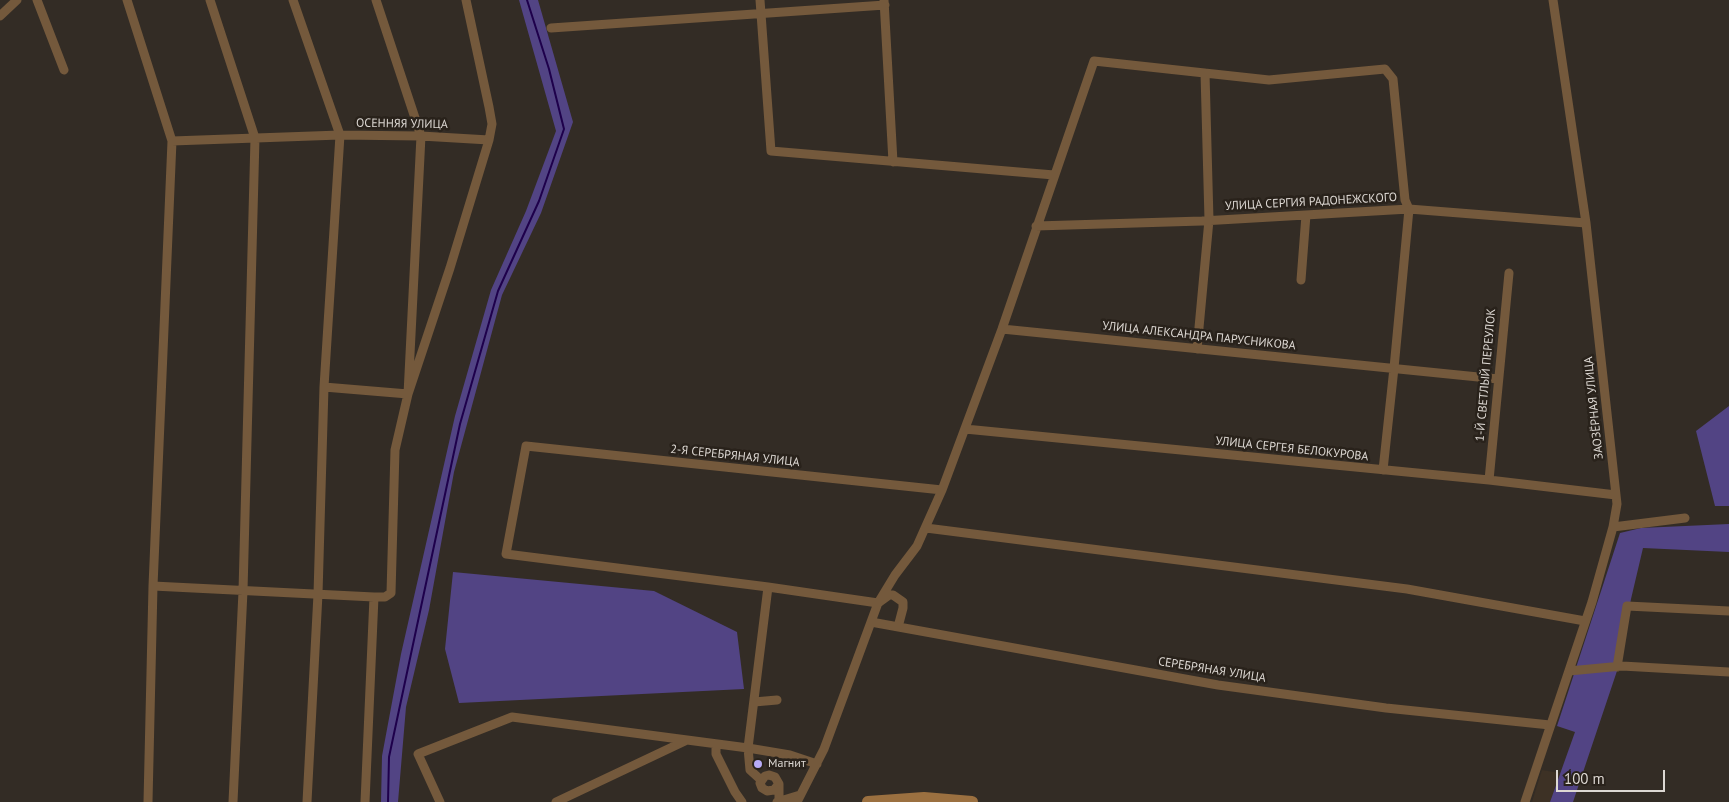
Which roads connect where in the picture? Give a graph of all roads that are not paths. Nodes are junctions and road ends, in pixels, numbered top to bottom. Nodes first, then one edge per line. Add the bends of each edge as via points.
1 (17, 0) edge
2 (37, 0) edge
3 (127, 0) edge
4 (210, 0) edge
5 (293, 0) edge
6 (376, 0) edge
7 (466, 0) edge
8 (760, 0) edge
9 (1553, 0) edge
10 (884, 2) edge
11 (760, 12) junction
12 (0, 16) edge
13 (551, 28) dead end
14 (64, 70) dead end
15 (1204, 73) junction
16 (340, 135) junction
17 (421, 136) junction
18 (255, 138) junction
19 (172, 140) junction
20 (489, 140) junction
21 (894, 162) junction
22 (1054, 175) junction
23 (1409, 209) junction
24 (1306, 215) junction
25 (1209, 220) junction
26 (1586, 223) junction
27 (1036, 226) junction
28 (1509, 273) dead end
29 (1301, 280) dead end
30 (1002, 329) junction
31 (1197, 349) junction
32 (1394, 368) junction
33 (1498, 379) junction
34 (324, 387) junction
35 (408, 394) junction
36 (965, 429) junction
37 (1383, 470) junction
38 (1489, 480) junction
39 (942, 490) junction
40 (1616, 495) junction
41 (1685, 518) dead end
42 (1613, 527) junction
43 (926, 528) junction
44 (152, 586) junction
45 (768, 587) junction
46 (243, 591) junction
47 (318, 594) junction
48 (374, 597) junction
49 (878, 602) junction
50 (1729, 611) edge
51 (1585, 621) junction
52 (871, 622) junction
53 (898, 627) junction
54 (1617, 667) junction
55 (1569, 671) junction
56 (1729, 672) edge
57 (777, 700) dead end
58 (754, 702) junction
59 (1550, 725) junction
60 (686, 740) junction
61 (716, 744) junction
62 (748, 748) junction
63 (816, 764) junction
64 (799, 798) edge
65 (148, 802) edge
66 (233, 802) edge
67 (307, 802) edge
68 (365, 802) edge
69 (440, 802) edge
70 (556, 802) edge
71 (742, 802) edge
72 (778, 802) edge
73 (868, 802) edge
74 (972, 802) edge
75 (1526, 802) edge

1 - 12 street
2 - 14 street
3 - 19 street
4 - 18 street
5 - 16 street
6 - 17 street
7 - 20 street via 492,124
8 - 11 street
9 - 26 street, ЗАОЗЁРНАЯ УЛИЦА
10 - 11 street
10 - 21 street
11 - 13 street
11 - 21 street via 771,151
15 - 22 street via 1094,61
15 - 23 street via 1269,80 1385,69 1393,79 1405,200
15 - 25 street
16 - 17 street, ОСЕННЯЯ УЛИЦА
16 - 18 street, ОСЕННЯЯ УЛИЦА
16 - 34 street
17 - 20 street, ОСЕННЯЯ УЛИЦА
17 - 35 street
18 - 19 street, ОСЕННЯЯ УЛИЦА
18 - 46 street
19 - 44 street
20 - 35 street
21 - 22 street
22 - 27 street
23 - 24 street, УЛИЦА СЕРГИЯ РАДОНЕЖСКОГО
23 - 26 street, УЛИЦА СЕРГИЯ РАДОНЕЖСКОГО
23 - 32 street
24 - 25 street, УЛИЦА СЕРГИЯ РАДОНЕЖСКОГО
24 - 29 street
25 - 27 street, УЛИЦА СЕРГИЯ РАДОНЕЖСКОГО
25 - 31 street
26 - 40 street, ЗАОЗЁРНАЯ УЛИЦА
27 - 30 street
28 - 33 street, 1-Й СВЕТЛЫЙ ПЕРЕУЛОК
30 - 31 street, УЛИЦА АЛЕКСАНДРА ПАРУСНИКОВА
30 - 36 street
31 - 32 street, УЛИЦА АЛЕКСАНДРА ПАРУСНИКОВА
32 - 33 street
32 - 37 street
33 - 38 street, 1-Й СВЕТЛЫЙ ПЕРЕУЛОК
34 - 35 street
34 - 47 street
35 - 48 street via 395,450 391,593 385,597
36 - 37 street, УЛИЦА СЕРГЕЯ БЕЛОКУРОВА
36 - 39 street
37 - 38 street, УЛИЦА СЕРГЕЯ БЕЛОКУРОВА
38 - 40 street, УЛИЦА СЕРГЕЯ БЕЛОКУРОВА
39 - 43 street
39 - 45 street, 2-Я СЕРЕБРЯНАЯ УЛИЦА via 526,446 506,554
40 - 42 street, ЗАОЗЁРНАЯ УЛИЦА
41 - 42 street
42 - 51 street, ЗАОЗЁРНАЯ УЛИЦА
43 - 49 street
43 - 51 street via 1407,589
44 - 46 street
44 - 65 street
45 - 49 street
45 - 58 street
46 - 47 street
46 - 66 street
47 - 48 street
47 - 67 street
48 - 68 street
49 - 52 street
49 - 53 street via 889,595 900,598 903,608
50 - 54 street via 1627,606
51 - 55 street, ЗАОЗЁРНАЯ УЛИЦА
52 - 53 street, СЕРЕБРЯНАЯ УЛИЦА
52 - 63 street
53 - 59 street, СЕРЕБРЯНАЯ УЛИЦА via 1218,685 1386,708
54 - 55 street
54 - 56 street
55 - 59 street, ЗАОЗЁРНАЯ УЛИЦА
57 - 58 street
58 - 62 street
59 - 75 street, ЗАОЗЁРНАЯ УЛИЦА
60 - 61 street
60 - 69 street via 512,717 418,754
60 - 70 street
61 - 62 street
61 - 71 street via 716,754
62 - 63 street via 790,755
62 - 72 street via 750,770 761,780 765,776 778,780
63 - 64 street
64 - 72 street
73 - 74 street via 924,798

